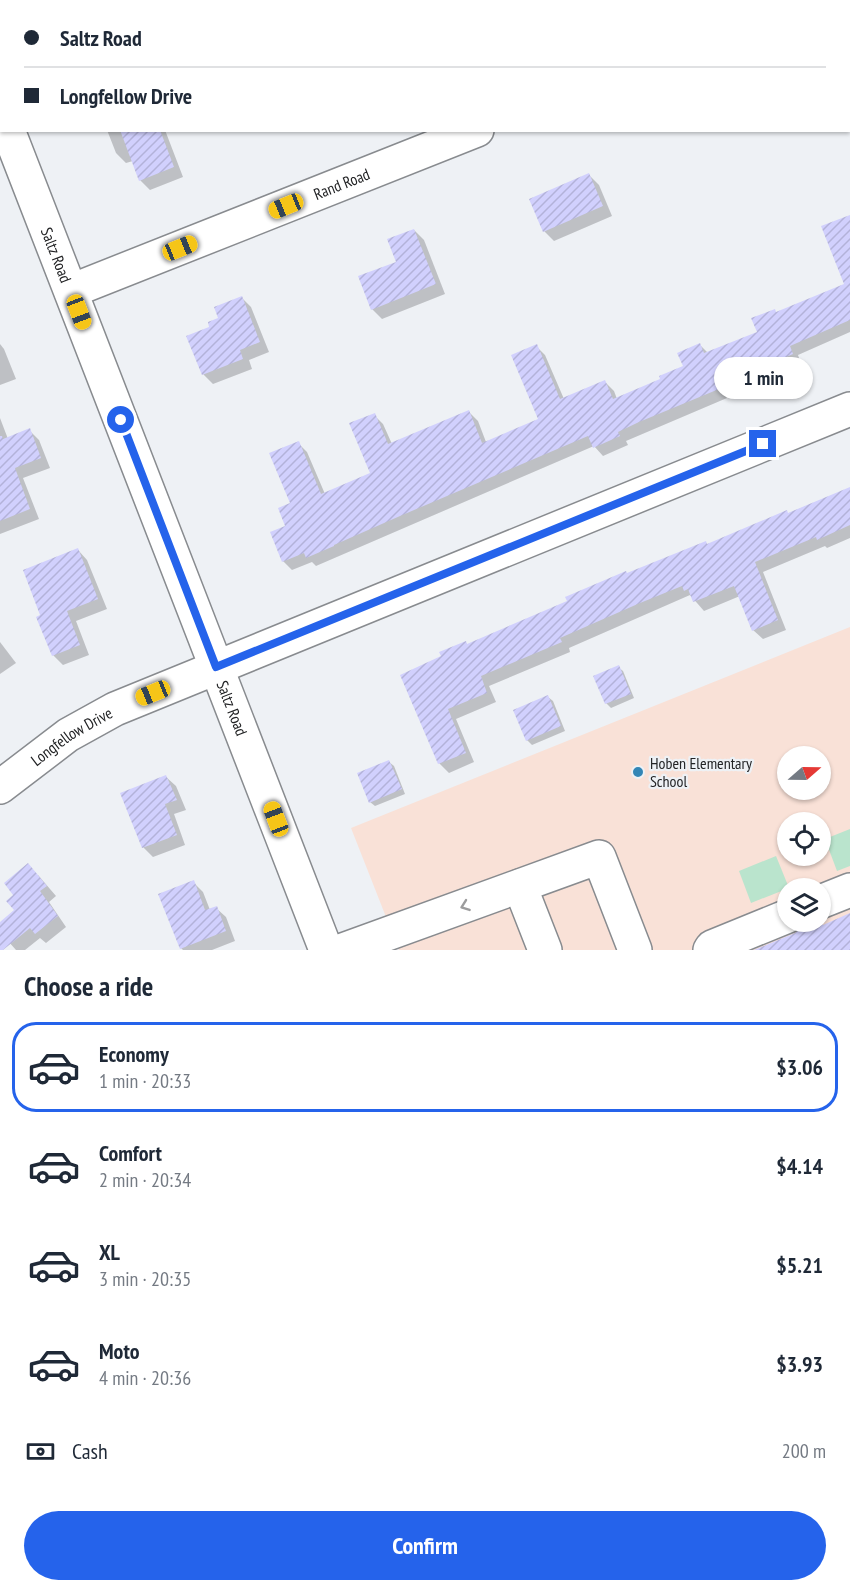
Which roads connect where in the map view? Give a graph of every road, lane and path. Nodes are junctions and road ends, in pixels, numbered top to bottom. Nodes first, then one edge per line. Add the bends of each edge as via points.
1 (9, 132) edge
2 (472, 132) edge
3 (71, 291) junction
4 (850, 409) edge
5 (216, 667) junction
6 (0, 787) edge
7 (520, 886) junction
8 (850, 890) edge
9 (831, 898) edge
10 (777, 920) edge
11 (326, 950) edge
12 (343, 950) edge
13 (544, 950) edge
14 (635, 950) edge
15 (710, 950) edge

1 - 3 street, Saltz Road
2 - 3 street, Rand Road
3 - 5 street, Saltz Road
4 - 5 street, Longfellow Drive
5 - 6 street, Longfellow Drive via 114,709 68,735
5 - 11 street, Saltz Road
7 -> 12 street
7 - 13 street
7 - 14 street via 599,857
8 - 9 street
10 - 15 street

